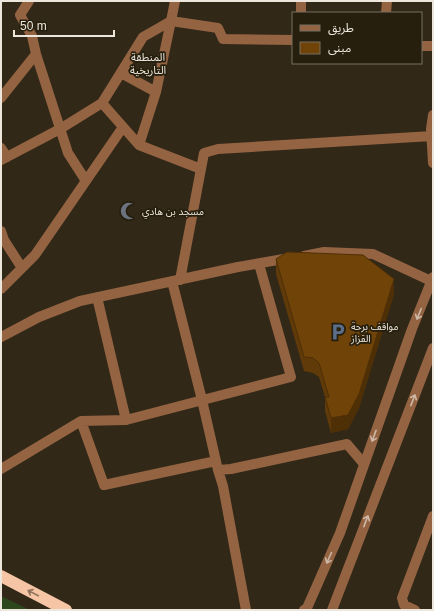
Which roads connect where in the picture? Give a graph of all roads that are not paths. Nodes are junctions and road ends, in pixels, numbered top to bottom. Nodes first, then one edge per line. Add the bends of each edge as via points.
1 (29, 1) edge
2 (175, 1) edge
3 (301, 1) edge
4 (387, 1) edge
5 (301, 12) edge
6 (386, 12) edge
7 (171, 21) junction
8 (292, 40) edge
9 (422, 46) edge
10 (433, 46) edge
11 (36, 54) junction
12 (121, 73) junction
13 (156, 92) junction
14 (1, 98) edge
15 (102, 103) junction
16 (433, 115) edge
17 (123, 127) junction
18 (60, 129) junction
19 (432, 136) junction
20 (139, 145) junction
21 (1, 148) edge
22 (4, 158) edge
23 (433, 163) edge
24 (201, 169) junction
25 (86, 181) junction
26 (1, 231) edge
27 (259, 264) junction
28 (22, 268) junction
29 (432, 279) edge
30 (176, 280) junction
31 (1, 289) edge
32 (97, 297) junction
33 (1, 337) edge
34 (433, 348) edge
35 (202, 400) junction
36 (126, 420) junction
37 (80, 421) junction
38 (364, 464) junction
39 (217, 466) junction
40 (1, 469) edge
41 (433, 516) edge
42 (1, 576) edge
43 (66, 610) edge
44 (246, 610) edge
45 (304, 610) edge
46 (332, 610) edge
47 (415, 610) edge

1 - 11 street via 20,15 32,36
2 - 7 street
3 - 5 street
4 - 6 street
7 - 8 street via 218,28 223,39
7 - 12 street via 143,37
7 - 13 street
9 - 10 street
11 - 14 street
11 - 18 street
12 - 13 street
12 - 15 street
13 - 20 street
15 - 17 street
15 - 18 street
16 - 19 street
17 - 20 street
17 - 25 street
18 - 22 street
18 - 25 street via 68,153
19 - 23 street
19 - 24 street via 218,149 204,153
20 - 24 street
21 - 22 street
24 - 30 street
25 - 28 street via 35,255
26 - 28 street
27 - 29 street via 324,252 373,254
27 - 30 street
27 - 35 street via 291,377
28 - 31 street
29 -> 38 street
30 - 32 street
30 - 35 street
32 - 33 street via 80,301 39,318
32 - 36 street
46 -> 34 street
35 - 36 street
35 - 39 street
36 - 37 street
37 - 39 street via 104,485
37 - 40 street
38 - 39 street via 347,444 231,469
38 -> 45 street via 340,533
39 - 44 street via 224,486
41 - 47 street via 402,598 404,605
43 -> 42 highway

